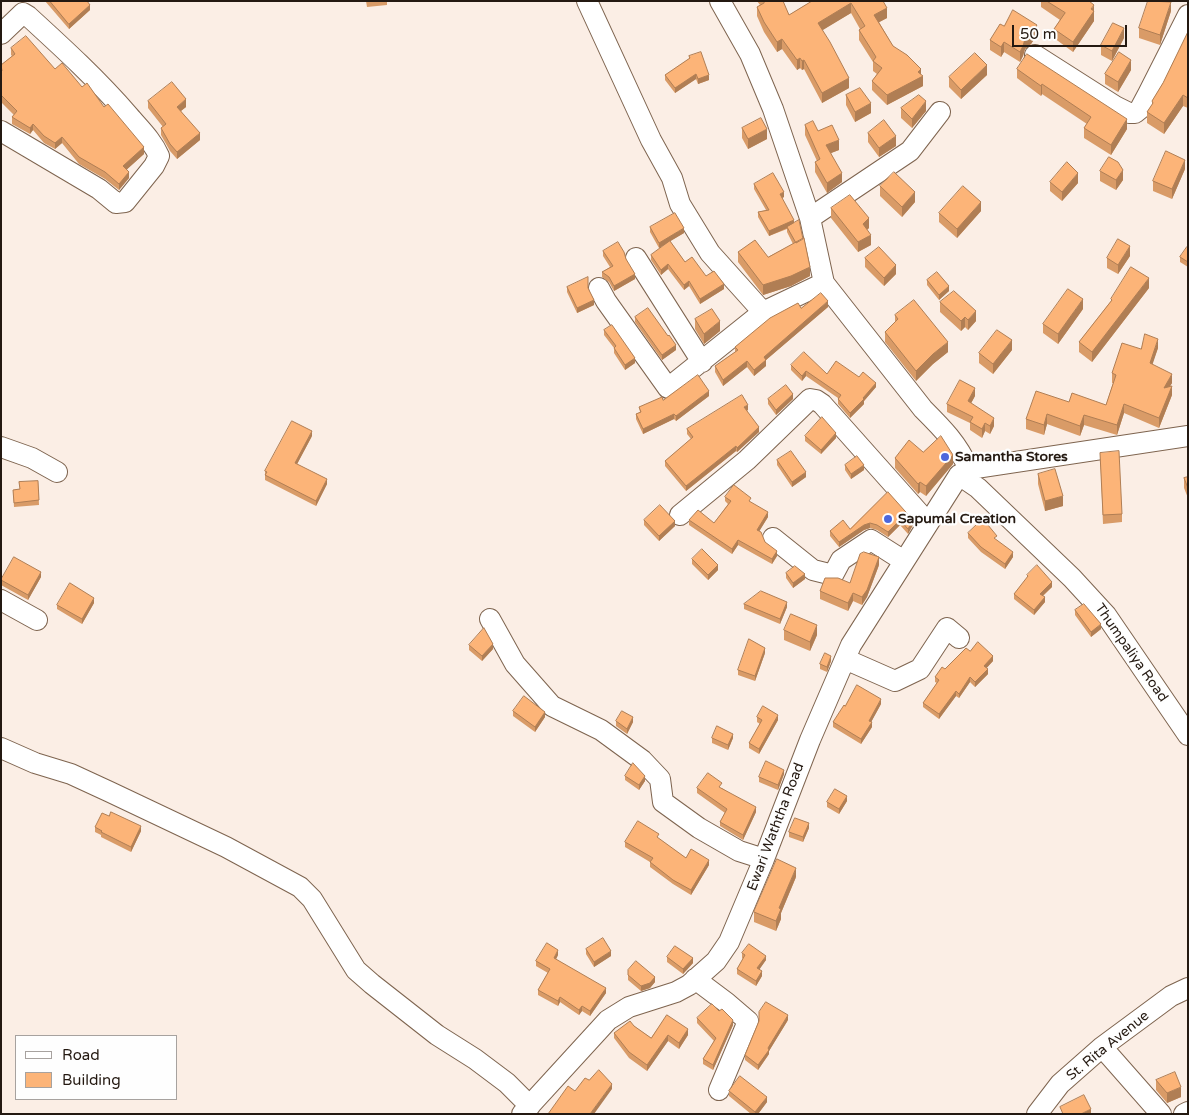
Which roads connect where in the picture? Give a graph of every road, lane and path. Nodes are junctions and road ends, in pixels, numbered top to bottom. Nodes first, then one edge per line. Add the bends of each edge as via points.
1 (587, 1) edge
2 (720, 1) edge
3 (1188, 15) edge
4 (1, 34) edge
5 (1035, 54) dead end
6 (940, 112) dead end
7 (1, 131) edge
8 (810, 218) junction
9 (636, 258) dead end
10 (824, 283) junction
11 (599, 288) dead end
12 (763, 312) junction
13 (702, 362) junction
14 (1188, 436) edge
15 (1, 447) edge
16 (57, 472) dead end
17 (964, 472) junction
18 (680, 515) dead end
19 (928, 523) junction
20 (773, 538) dead end
21 (904, 561) junction
22 (1, 600) edge
23 (37, 620) dead end
24 (490, 620) dead end
25 (959, 638) dead end
26 (845, 660) junction
27 (1188, 735) edge
28 (1, 748) edge
29 (764, 859) junction
30 (695, 979) junction
31 (1188, 988) edge
32 (1102, 1048) junction
33 (719, 1090) dead end
34 (526, 1110) edge
35 (1188, 1112) edge
36 (1037, 1114) edge
37 (1161, 1114) edge
38 (1184, 1114) edge

1 - 12 street via 672,178 680,204 710,253
2 - 8 street via 762,81
3 - 5 street via 1135,113 1115,106
4 - 7 street via 23,13 28,16 115,100 154,145 159,156 126,202 116,203 99,189
6 - 8 street via 910,151
8 - 10 street
9 - 13 street
10 - 12 street
10 - 17 street via 960,450
11 - 13 street via 668,388
12 - 13 street
14 - 17 street
15 - 16 street via 32,458
17 - 19 street, Ewari Waththa Road
17 - 27 street, Thumpaliya Road via 1106,615
18 - 19 street via 747,460 810,399 822,404
19 - 21 street, Ewari Waththa Road
20 - 21 street via 813,570 833,575 841,560 870,540
21 - 26 street, Ewari Waththa Road
22 - 23 street
24 - 29 street via 515,664 552,706 601,730 642,760 660,779 663,802 699,828 739,851
25 - 26 street via 947,628 920,669 896,681
26 - 29 street, Ewari Waththa Road
28 - 34 street via 110,792 226,847 300,887 312,898 356,970 437,1035 507,1084
29 - 30 street, Ewari Waththa Road via 729,942 716,961
30 - 33 street via 748,1021
30 - 34 street, Ewari Waththa Road via 676,992 629,1007 608,1020
31 - 32 street, St. Rita Avenue via 1171,996
32 - 36 street, St. Rita Avenue via 1060,1084
32 - 37 street
35 - 38 street

